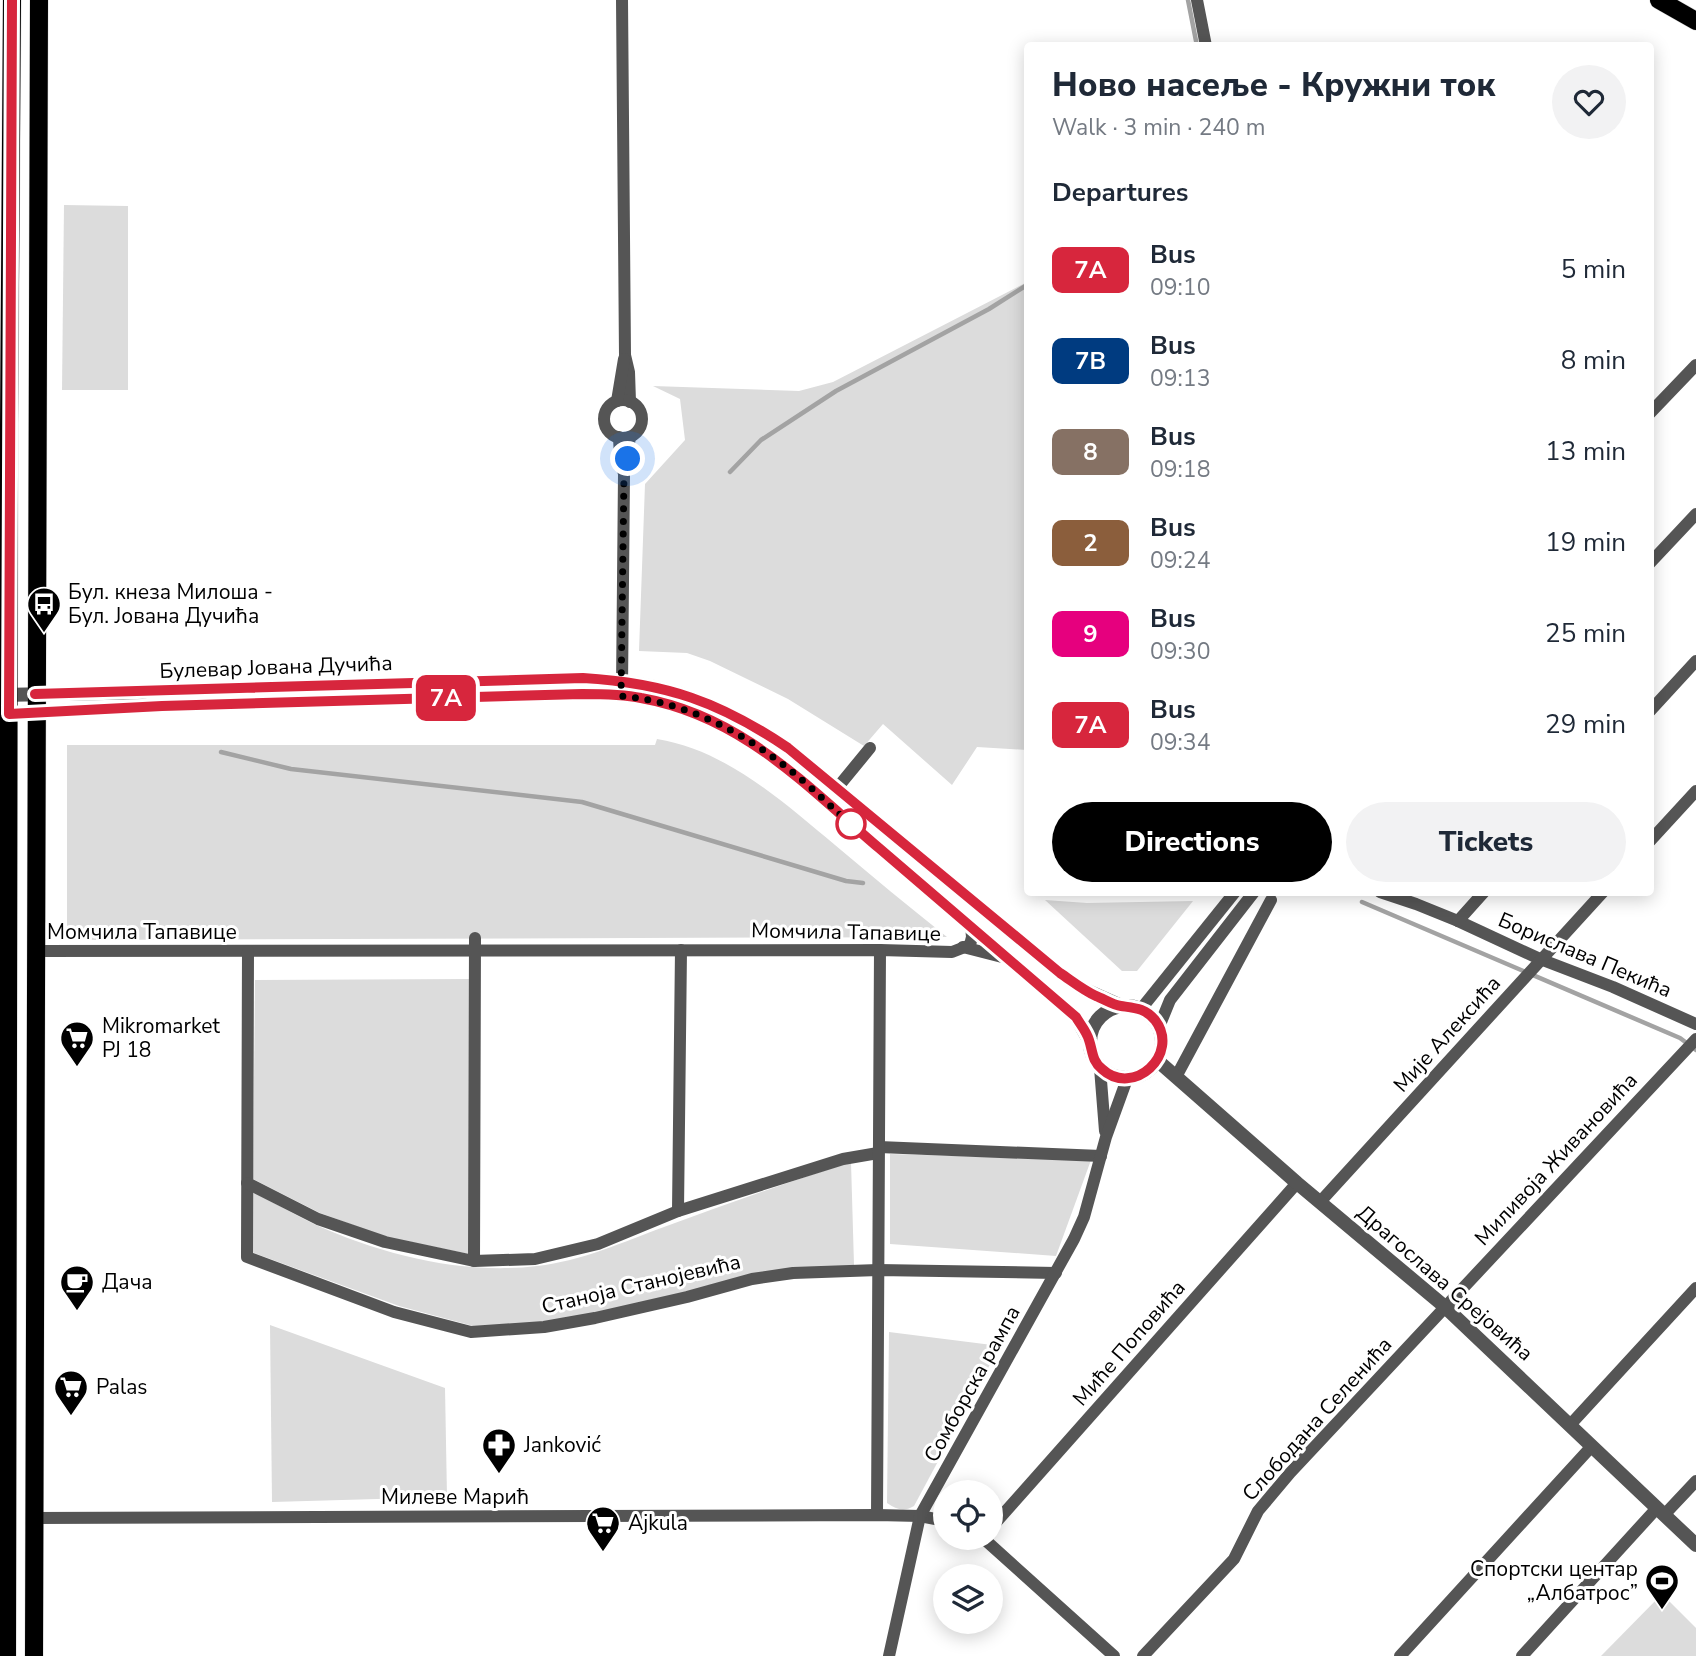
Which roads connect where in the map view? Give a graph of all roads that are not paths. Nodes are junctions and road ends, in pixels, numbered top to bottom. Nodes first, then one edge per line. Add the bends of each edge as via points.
1 (12, 0) edge
2 (39, 0) edge
3 (622, 0) edge
4 (1197, 0) edge
5 (1658, 0) edge
6 (1696, 21) edge
7 (1205, 42) edge
8 (11, 122) junction
9 (38, 122) junction
10 (1696, 365) edge
11 (624, 401) junction
12 (1654, 410) edge
13 (4, 425) edge
14 (625, 437) junction
15 (1696, 514) edge
16 (1654, 559) edge
17 (9, 609) junction
18 (0, 630) edge
19 (1696, 661) edge
20 (622, 680) junction
21 (4, 694) edge
22 (35, 694) junction
23 (621, 696) junction
24 (1654, 707) edge
25 (5, 714) edge
26 (36, 714) junction
27 (870, 748) dead end
28 (838, 788) junction
29 (1696, 791) edge
30 (4, 794) edge
31 (1654, 837) edge
32 (1232, 896) edge
33 (1251, 896) edge
34 (1392, 896) edge
35 (1480, 896) edge
36 (1599, 896) edge
37 (1270, 900) dead end
38 (1458, 921) junction
39 (971, 926) junction
40 (475, 944) junction
41 (4, 945) edge
42 (962, 947) junction
43 (681, 950) junction
44 (880, 950) junction
45 (35, 951) junction
46 (248, 951) junction
47 (1009, 958) junction
48 (1531, 969) junction
49 (1121, 1006) junction
50 (1141, 1009) junction
51 (1696, 1024) edge
52 (1159, 1027) junction
53 (1089, 1040) junction
54 (1695, 1040) edge
55 (1157, 1061) junction
56 (1100, 1068) junction
57 (1176, 1077) junction
58 (1127, 1079) junction
59 (1106, 1137) junction
60 (878, 1150) junction
61 (1101, 1156) junction
62 (1297, 1183) junction
63 (247, 1184) junction
64 (1320, 1202) junction
65 (678, 1211) junction
66 (247, 1257) joint
67 (474, 1261) junction
68 (878, 1270) junction
69 (1056, 1273) junction
70 (1696, 1288) edge
71 (1444, 1306) junction
72 (1570, 1424) junction
73 (1592, 1446) junction
74 (1696, 1481) edge
75 (1661, 1511) junction
76 (1003, 1514) edge
77 (877, 1515) junction
78 (920, 1516) junction
79 (34, 1517) junction
80 (933, 1519) edge
81 (4, 1520) edge
82 (1696, 1545) edge
83 (996, 1550) edge
84 (7, 1656) edge
85 (34, 1656) edge
86 (889, 1656) edge
87 (1114, 1656) edge
88 (1143, 1656) edge
89 (1400, 1656) edge
90 (1522, 1656) edge

1 - 8 main road
2 - 9 main road
3 - 11 street via 625,355 629,372
4 - 7 street
5 - 6 main road
8 - 9 main road
8 - 13 main road
9 - 22 main road
10 - 12 street
11 - 14 street via 636,405 642,416 640,427
11 - 14 street via 607,409 604,420 610,432
13 - 17 main road
14 - 20 street via 620,458 624,474
15 - 16 street
17 - 18 main road
17 - 21 main road
19 - 24 street
20 - 22 street, Булевар Јована Дучића
20 - 23 street
20 - 28 street, Булевар Јована Дучића via 674,691 721,708 769,735
21 - 22 street, Булевар Јована Дучића
21 - 25 main road
22 - 26 main road
23 - 26 street, Булевар Јована Дучића via 162,706
23 - 39 street, Булевар Јована Дучића via 702,716 749,740 798,776
25 - 26 street, Булевар Јована Дучића
25 - 30 main road
26 - 45 main road
27 - 28 street
28 - 49 street, Булевар Јована Дучића via 1060,973
29 - 31 street
30 - 41 main road
32 - 50 street
33 - 52 street via 1170,1000
34 - 38 street, Борислава Пекића
35 - 38 street
36 - 48 street, Мије Алексића
37 - 57 street
38 - 48 street, Борислава Пекића
39 - 42 street via 970,945
39 - 47 street, Булевар Јована Дучића
40 - 43 street, Момчила Тапавице
40 - 46 street, Момчила Тапавице
40 - 67 street
41 - 81 main road
42 - 44 street, Момчила Тапавице via 952,952
42 - 47 street, Момчила Тапавице
43 - 44 street, Момчила Тапавице
43 - 65 street
44 - 60 street
45 - 46 street, Момчила Тапавице
45 - 79 main road
46 - 63 street, Момчила Тапавице
47 - 53 street, Булевар Јована Дучића via 1076,1017
48 - 51 street, Борислава Пекића via 1614,988
48 - 64 street, Мије Алексића
49 - 50 street
49 - 53 street via 1096,1021
50 - 52 street
52 - 55 street via 1162,1050
53 - 56 street
54 - 71 street, Миливоја Живановића
55 - 57 street, Драгослава Срејовића
55 - 58 street via 1150,1070
56 - 58 street
56 - 59 street, Сомборска рампа
57 - 62 street, Драгослава Срејовића
58 - 59 street, Сомборска рампа
59 - 61 street, Сомборска рампа
60 - 61 street
60 - 65 street
60 - 68 street
61 - 69 street, Сомборска рампа via 1084,1217
62 - 64 street, Драгослава Срејовића
62 - 76 street, Миће Поповића
63 - 66 street, Момчила Тапавице
63 - 67 street via 318,1219 385,1242
64 - 71 street, Драгослава Срејовића
65 - 67 street via 598,1244 535,1259
66 - 68 street, Станоја Станојевића via 394,1312 471,1332 596,1318 752,1279
68 - 69 street, Станоја Станојевића
68 - 77 street
69 - 78 street, Сомборска рампа
70 - 72 street
71 - 72 street, Драгослава Срејовића
71 - 88 street, Слободана Селенића via 1290,1473 1258,1511 1234,1559
72 - 73 street, Драгослава Срејовића
73 - 75 street, Драгослава Срејовића
73 - 89 street
74 - 75 street
75 - 82 street, Драгослава Срејовића
75 - 90 street
77 - 78 street, Милеве Марић
77 - 79 street, Милеве Марић
78 - 80 street, Милеве Марић
78 - 86 street, Сомборска рампа
79 - 85 main road
81 - 84 main road
83 - 87 street

